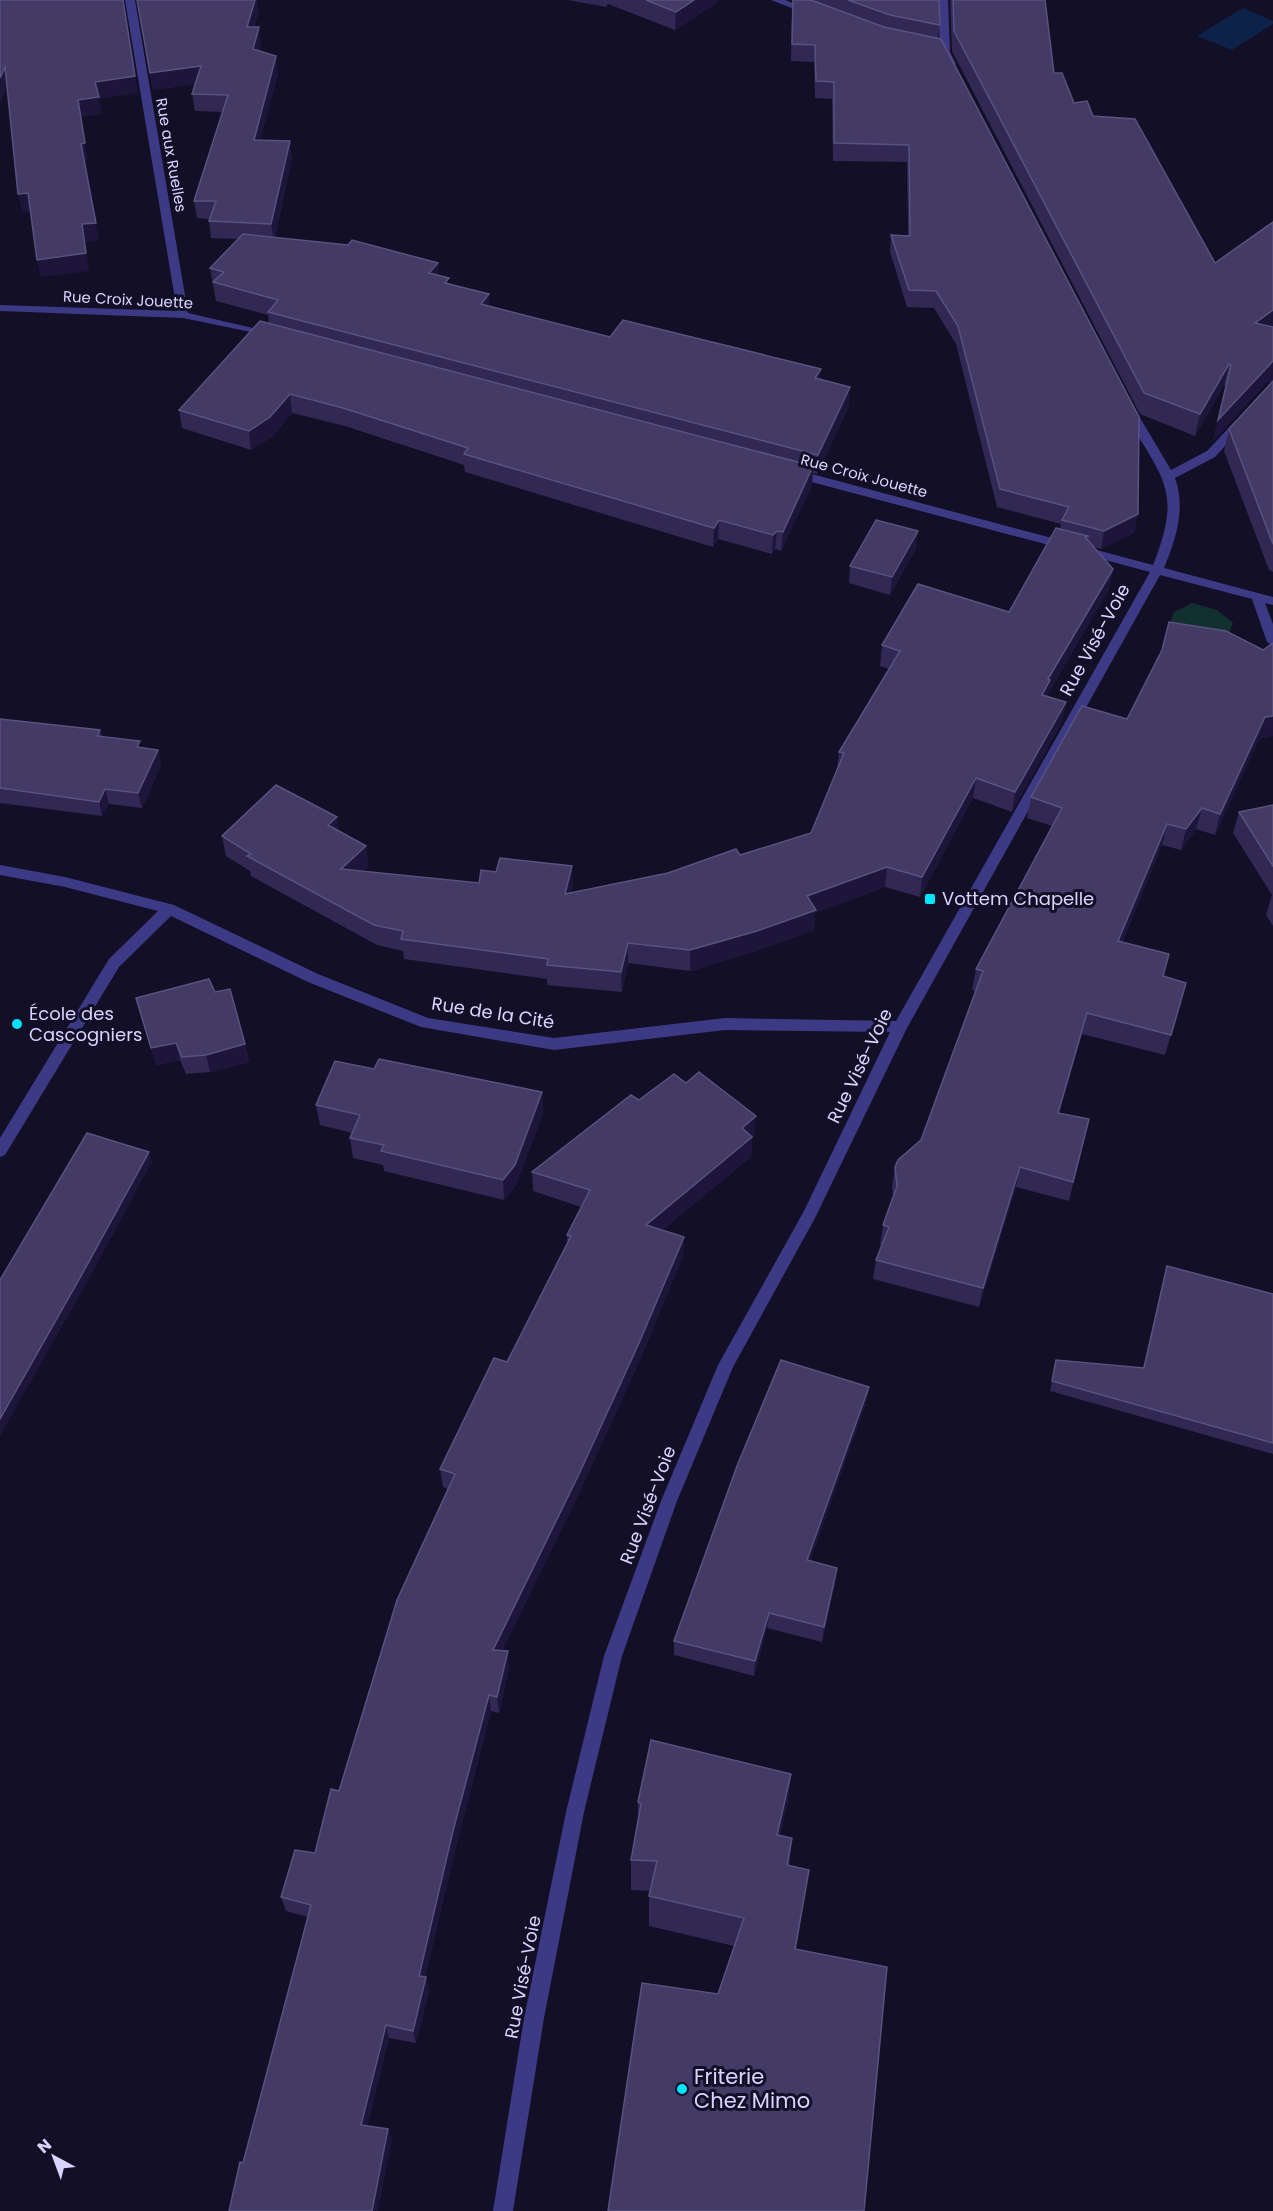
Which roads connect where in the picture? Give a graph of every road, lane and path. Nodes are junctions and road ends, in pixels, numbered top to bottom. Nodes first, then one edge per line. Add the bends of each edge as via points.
1 (130, 0) edge
2 (776, 0) edge
3 (943, 0) edge
4 (820, 16) edge
5 (956, 73) edge
6 (0, 308) edge
7 (183, 315) junction
8 (285, 339) edge
9 (1124, 400) edge
10 (1246, 416) edge
11 (783, 470) edge
12 (1169, 476) junction
13 (1157, 570) junction
14 (1257, 597) junction
15 (1273, 601) edge
16 (1273, 642) edge
17 (0, 870) edge
18 (168, 909) junction
19 (900, 1027) junction
20 (0, 1150) edge
21 (503, 2211) edge

1 - 7 street, Rue aux Ruelles
2 - 4 street
3 - 5 street via 940,51
6 - 7 street, Rue Croix Jouette
7 - 8 street, Rue Croix Jouette
9 - 12 street, Rue Visé-Voie
10 - 12 street via 1211,454
11 - 13 street, Rue Croix Jouette
12 - 13 street, Rue Visé-Voie via 1172,535
13 - 14 street, Rue Croix Jouette
13 - 19 street, Rue Visé-Voie
14 - 15 street, Rue Croix Jouette
14 - 16 street
17 - 18 street, Rue de la Cité via 65,882
18 - 19 street, Rue de la Cité via 313,978 426,1023 554,1044 725,1024
18 - 20 street via 114,963
19 - 21 street, Rue Visé-Voie via 810,1214 726,1365 669,1501 613,1656 534,2018

